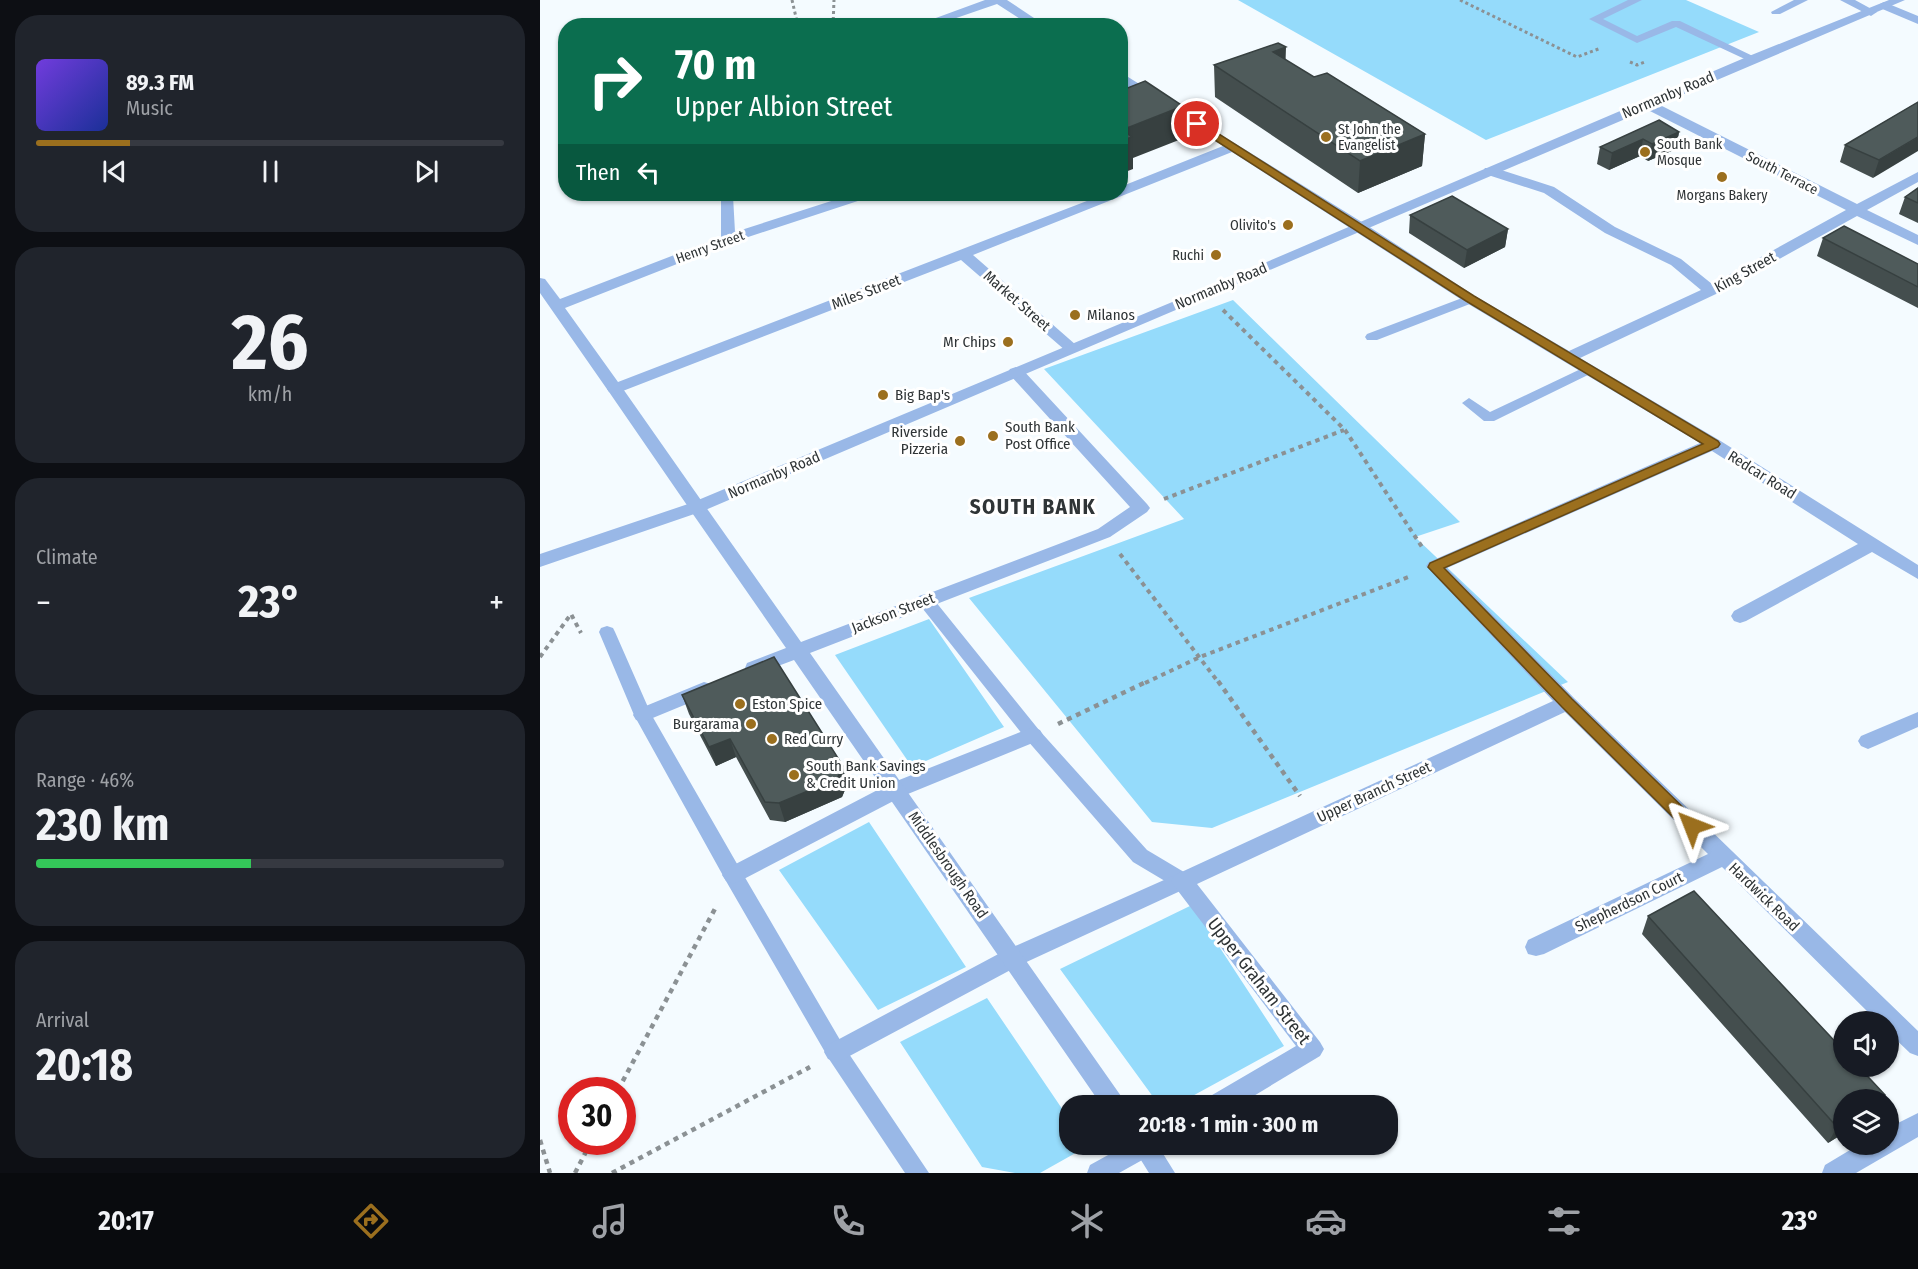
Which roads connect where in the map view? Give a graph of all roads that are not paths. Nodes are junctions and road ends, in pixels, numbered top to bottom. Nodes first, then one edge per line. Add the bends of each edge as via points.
1 (997, 0) edge
2 (1637, 0) edge
3 (1803, 0) edge
4 (1846, 0) edge
5 (1899, 0) edge
6 (1877, 9) junction
7 (1776, 12) dead end
8 (944, 18) edge
9 (1027, 18) edge
10 (1918, 20) edge
11 (1753, 59) junction
12 (1128, 84) edge
13 (1647, 104) junction
14 (1233, 147) junction
15 (1490, 171) junction
16 (1918, 176) edge
17 (1128, 189) edge
18 (726, 201) edge
19 (844, 201) edge
20 (1098, 201) edge
21 (1858, 211) junction
22 (1360, 226) junction
23 (728, 239) junction
24 (1918, 241) edge
25 (963, 254) junction
26 (540, 282) edge
27 (1711, 291) junction
28 (1470, 299) junction
29 (556, 306) junction
30 (1372, 337) dead end
31 (1071, 348) junction
32 (1567, 358) junction
33 (1587, 370) junction
34 (1016, 372) junction
35 (615, 389) junction
36 (1469, 403) dead end
37 (1713, 444) junction
38 (697, 507) junction
39 (1872, 544) junction
40 (540, 561) edge
41 (1918, 573) edge
42 (925, 600) junction
43 (1740, 616) dead end
44 (607, 632) road end
45 (797, 650) junction
46 (742, 673) edge
47 (720, 682) edge
48 (1567, 703) junction
49 (643, 715) junction
50 (1918, 719) edge
51 (1033, 735) junction
52 (1868, 741) dead end
53 (896, 790) junction
54 (1723, 857) junction
55 (733, 875) junction
56 (1182, 881) junction
57 (1536, 947) dead end
58 (1012, 958) junction
59 (1918, 1046) edge
60 (836, 1053) junction
61 (1108, 1095) edge
62 (1233, 1095) edge
63 (1918, 1124) edge
64 (1899, 1135) edge
65 (1129, 1155) edge
66 (1152, 1155) edge
67 (1864, 1155) edge
68 (918, 1173) edge
69 (1098, 1173) edge
70 (1163, 1173) edge
71 (1834, 1173) edge

1 - 8 street
1 - 9 street
2 - 11 lane via 1594,19 1637,40 1676,23
3 - 7 lane
4 - 6 street
5 - 6 street, Normanby Road
6 - 10 street
6 - 11 street, Normanby Road
11 - 13 street, Normanby Road
12 - 14 street, Redcar Road
13 - 15 street, Normanby Road
13 - 21 street, South Terrace
14 - 17 street
14 - 22 street, Redcar Road
15 - 22 street, Normanby Road
15 - 27 street via 1549,190 1610,230 1676,262
16 - 21 street, King Street
18 - 23 street
19 - 23 street, Henry Street
20 - 25 street, Miles Street
21 - 24 street, South Terrace
21 - 27 street, King Street
22 - 28 street, Redcar Road
22 - 31 street, Normanby Road
23 - 29 street, Henry Street
25 - 31 street, Market Street
25 - 35 street, Miles Street
26 - 29 street, Middlesbrough Road
27 - 32 street, King Street
28 - 30 lane
28 - 32 street, Redcar Road
29 - 35 street, Middlesbrough Road
31 - 34 street, Normanby Road
32 - 33 street, Redcar Road
33 - 36 lane via 1489,418
33 - 37 street, Redcar Road
34 - 38 street, Normanby Road
34 - 42 street, Jackson Street via 1141,508 1104,533
35 - 38 street, Middlesbrough Road
37 - 39 street, Redcar Road
37 - 48 street, Hardwick Road via 1435,567
38 - 40 street, Normanby Road
38 - 45 street, Middlesbrough Road
39 - 41 street, Redcar Road
39 - 43 street
42 - 45 street, Jackson Street
42 - 51 lane
44 - 49 lane
45 - 46 street, Jackson Street
45 - 53 street, Middlesbrough Road
47 - 49 street
48 - 54 street, Hardwick Road
48 - 56 street, Upper Branch Street
49 - 55 lane
50 - 52 street
51 - 53 street
51 - 56 lane via 1140,856
53 - 55 street
53 - 58 street, Middlesbrough Road
54 - 57 street, Shepherdson Court
54 - 59 street, Hardwick Road
55 - 60 lane
56 - 58 street, Upper Branch Street
56 - 62 street, Upper Graham Street via 1312,1048
58 - 60 street, Upper Branch Street
58 - 61 street, Middlesbrough Road
60 - 68 lane
63 - 64 street
65 - 69 lane
66 - 70 street
67 - 71 street

